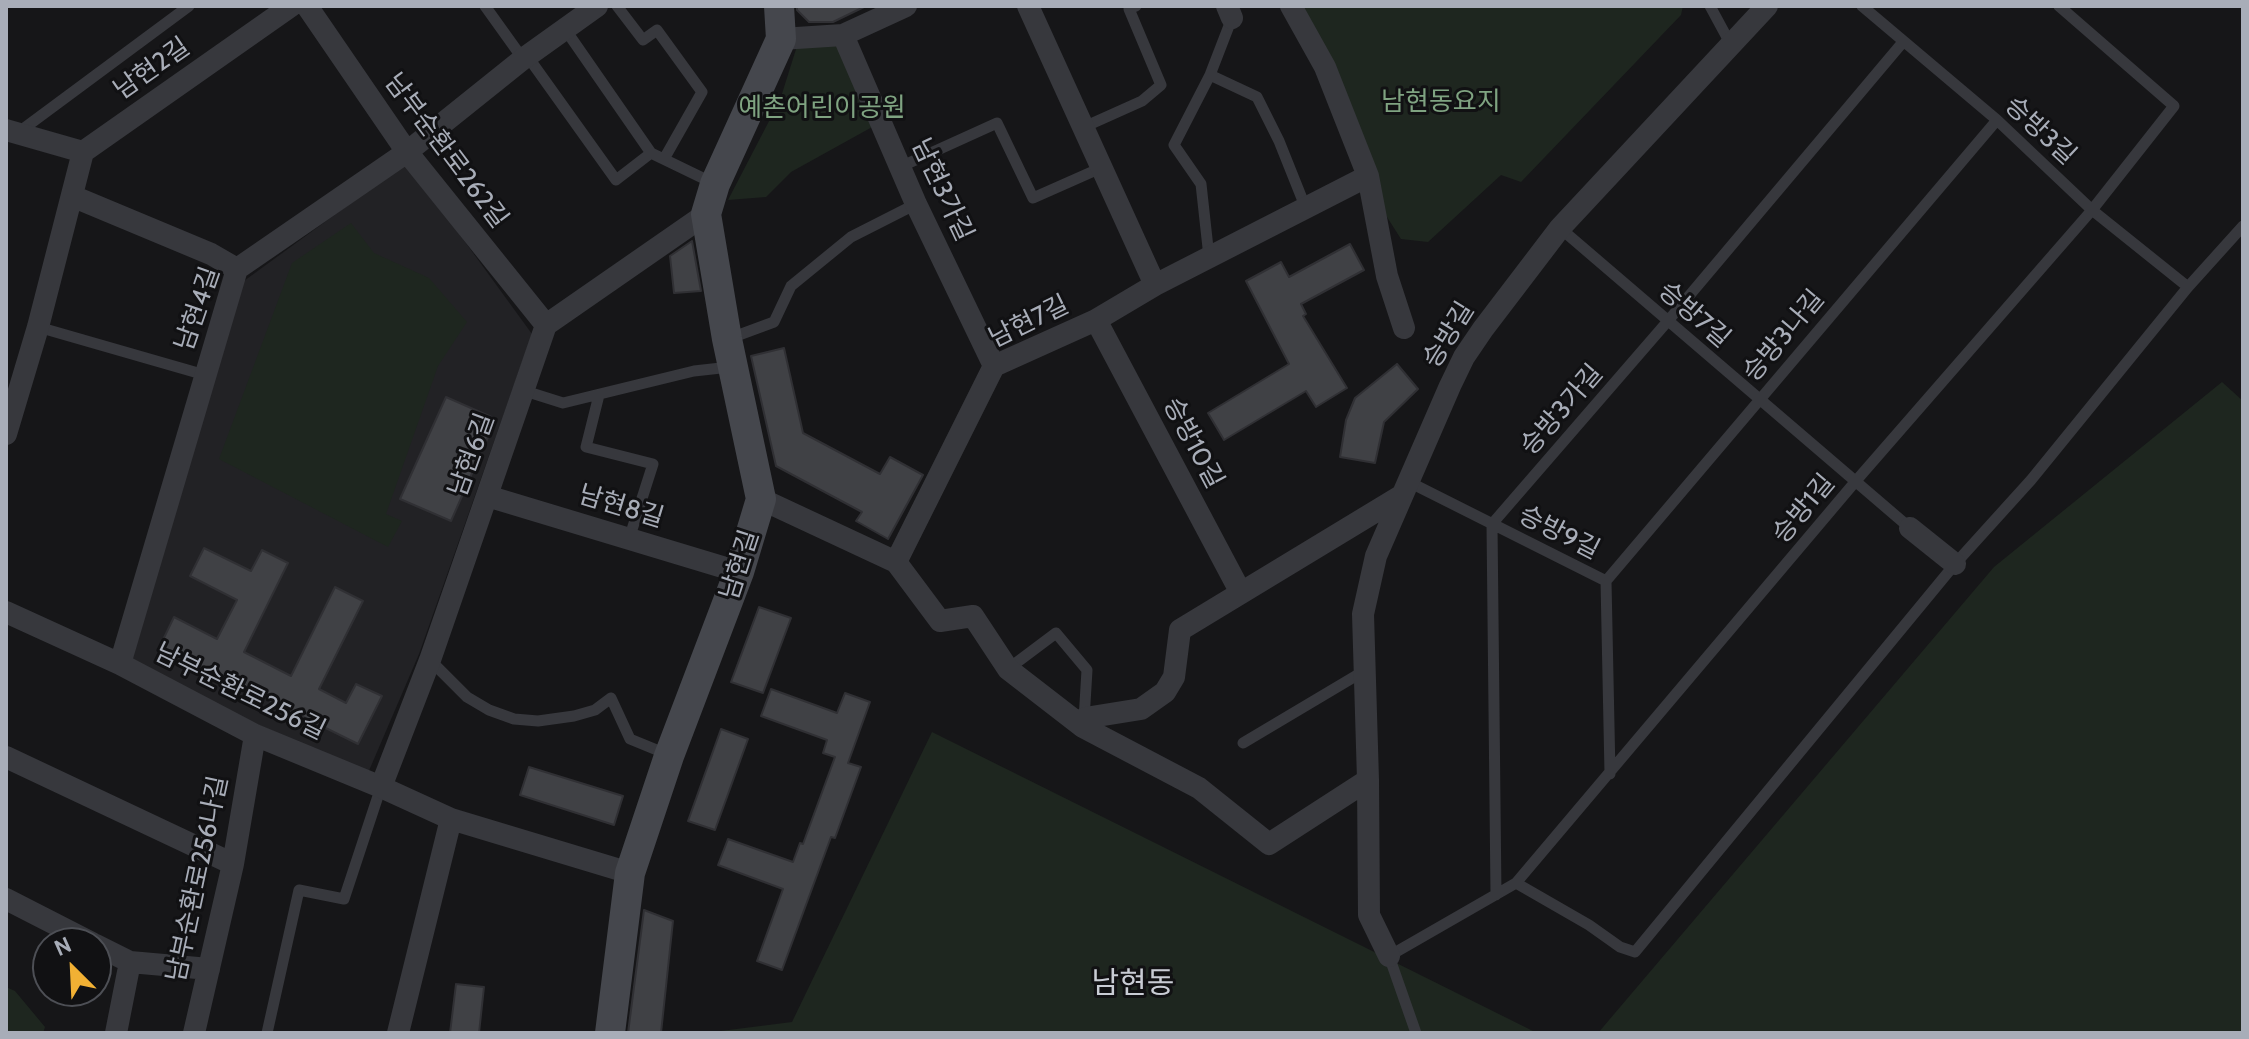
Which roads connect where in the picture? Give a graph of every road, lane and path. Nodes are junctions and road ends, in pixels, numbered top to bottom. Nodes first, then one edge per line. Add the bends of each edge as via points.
1 (189, 6) edge
2 (291, 6) edge
3 (307, 6) edge
4 (485, 6) edge
5 (597, 6) edge
6 (617, 6) edge
7 (779, 6) edge
8 (905, 6) edge
9 (1028, 6) edge
10 (1136, 6) edge
11 (1291, 6) edge
12 (1710, 6) edge
13 (1767, 6) edge
14 (1862, 6) edge
15 (2059, 6) edge
16 (1232, 10) edge
17 (565, 29) junction
18 (843, 35) junction
19 (781, 39) junction
20 (1903, 42) junction
21 (1730, 43) junction
22 (526, 58) junction
23 (1210, 75) junction
24 (1997, 120) junction
25 (1084, 127) junction
26 (12, 131) edge
27 (83, 152) junction
28 (407, 152) junction
29 (651, 153) junction
30 (664, 159) junction
31 (900, 167) junction
32 (1103, 167) junction
33 (1368, 176) junction
34 (715, 184) junction
35 (72, 196) junction
36 (916, 204) junction
37 (1305, 206) junction
38 (2092, 210) junction
39 (706, 214) junction
40 (2243, 226) edge
41 (1560, 228) junction
42 (1209, 257) junction
43 (237, 269) junction
44 (1155, 285) junction
45 (2188, 287) junction
46 (1096, 320) junction
47 (1667, 322) junction
48 (546, 325) junction
49 (38, 327) junction
50 (1404, 328) dead end
51 (731, 353) junction
52 (994, 366) junction
53 (205, 375) junction
54 (525, 391) junction
55 (599, 395) junction
56 (1759, 399) junction
57 (6, 434) edge
58 (1855, 482) junction
59 (1404, 488) junction
60 (487, 496) junction
61 (761, 499) junction
62 (1492, 524) junction
63 (1910, 528) joint
64 (629, 539) junction
65 (896, 562) junction
66 (1955, 564) junction
67 (739, 572) junction
68 (1606, 581) junction
69 (1241, 593) junction
70 (6, 612) edge
71 (430, 660) junction
72 (120, 664) junction
73 (1008, 669) junction
74 (1365, 671) junction
75 (1084, 723) junction
76 (255, 735) junction
77 (1243, 743) dead end
78 (669, 756) junction
79 (6, 757) edge
80 (1610, 774) junction
81 (1368, 780) junction
82 (381, 787) junction
83 (451, 819) junction
84 (233, 864) junction
85 (630, 873) junction
86 (1516, 883) junction
87 (1496, 895) junction
88 (6, 899) edge
89 (61, 927) edge
90 (112, 953) edge
91 (1389, 956) junction
92 (130, 962) junction
93 (209, 969) junction
94 (116, 1033) edge
95 (194, 1033) edge
96 (267, 1033) edge
97 (398, 1033) edge
98 (610, 1033) edge
99 (1416, 1033) edge

1 - 26 lane
2 - 27 street, 남현2길
3 - 28 street, 남부순환로262길
4 - 22 lane
5 - 17 street, 남현4길
6 - 30 lane via 643,40 657,30 702,92
7 - 19 street, 남현길
8 - 18 street
9 - 25 street
10 - 25 lane via 1129,9 1161,85 1142,101
11 - 33 street via 1325,67
12 - 21 lane
13 - 21 street, 승방길
14 - 20 lane, 승방3길
15 - 38 lane, 승방1길 via 2174,106
16 - 23 lane
17 - 22 street, 남현4길
17 - 29 lane
18 - 19 street
18 - 31 street, 남현3가길
19 - 34 street, 남현길
20 - 24 lane, 승방3길
20 - 47 lane, 승방3가길
21 - 41 street, 승방길
22 - 28 street, 남현4길
22 - 29 lane via 616,180
23 - 37 lane via 1257,97
23 - 42 lane via 1174,145 1201,184
24 - 38 lane, 승방3길
24 - 56 lane, 승방3나길
25 - 32 street
26 - 27 street
27 - 35 street
28 - 43 street, 남현4길
28 - 48 street, 남부순환로262길
29 - 30 lane
30 - 34 lane
31 - 32 lane via 997,123 1033,198
31 - 36 street, 남현3가길
32 - 44 street
33 - 37 street, 남현7길
33 - 50 street via 1387,276
34 - 39 street, 남현길
35 - 43 street
35 - 49 street
36 - 51 lane via 851,237 791,286 774,322
36 - 52 street, 남현3가길
37 - 42 street, 남현7길
38 - 45 lane, 승방3길
38 - 58 lane, 승방1길
39 - 48 street
39 - 51 street, 남현길
40 - 45 lane
41 - 47 lane, 승방7길
41 - 59 street, 승방길 via 1464,357
42 - 44 street, 남현7길
43 - 53 street, 남현4길
44 - 46 street, 남현7길
45 - 66 lane via 2031,480
46 - 52 street, 남현7길
46 - 69 street, 승방10길
47 - 56 lane, 승방7길
47 - 62 lane, 승방3가길
48 - 54 street, 남현6길
49 - 53 lane
49 - 57 street
51 - 55 lane via 694,371
51 - 61 street, 남현길
52 - 65 street, 남현7길
53 - 72 street, 남현4길
54 - 55 lane via 563,403
54 - 60 street, 남현6길
55 - 64 lane via 586,447 653,464
56 - 58 lane, 승방7길
56 - 68 lane, 승방3나길
58 - 63 lane, 승방7길
58 - 80 lane, 승방1길
59 - 62 lane, 승방9길
59 - 69 street
59 - 74 street, 승방길 via 1376,556 1363,614
60 - 64 street, 남현8길
60 - 71 street, 남현6길
61 - 65 street
61 - 67 street, 남현길
62 - 68 lane, 승방9길
62 - 87 lane
63 - 66 street
64 - 67 street, 남현8길
65 - 73 street via 940,621 973,616
66 - 86 lane via 1635,952
67 - 78 street, 남현길
68 - 80 lane, 승방9길
69 - 75 street via 1180,630 1174,677 1165,692 1141,709
70 - 72 street, 남부순환로256길
71 - 78 lane via 467,697 514,719 574,716 611,698 630,739
71 - 82 street, 남현6길
72 - 76 street, 남부순환로256길
73 - 75 street
73 - 75 lane via 1056,633 1087,670
74 - 77 lane
74 - 81 street, 승방길
75 - 81 street via 1199,788 1269,844
76 - 82 street, 남부순환로256길
76 - 84 street, 남부순환로256나길
78 - 85 street, 남현길
79 - 84 street
80 - 86 lane, 승방1길
81 - 91 street, 승방길 via 1369,915
82 - 83 street, 남부순환로256길
82 - 96 lane via 344,899 299,890
83 - 85 street, 남부순환로256길
83 - 97 street
84 - 93 street, 남부순환로256나길
85 - 98 street, 남현길
86 - 87 lane, 승방1길
87 - 91 lane, 승방1길
88 - 89 street
90 - 92 street
91 - 99 lane
92 - 93 street
92 - 94 street
93 - 95 street, 남부순환로256나길

